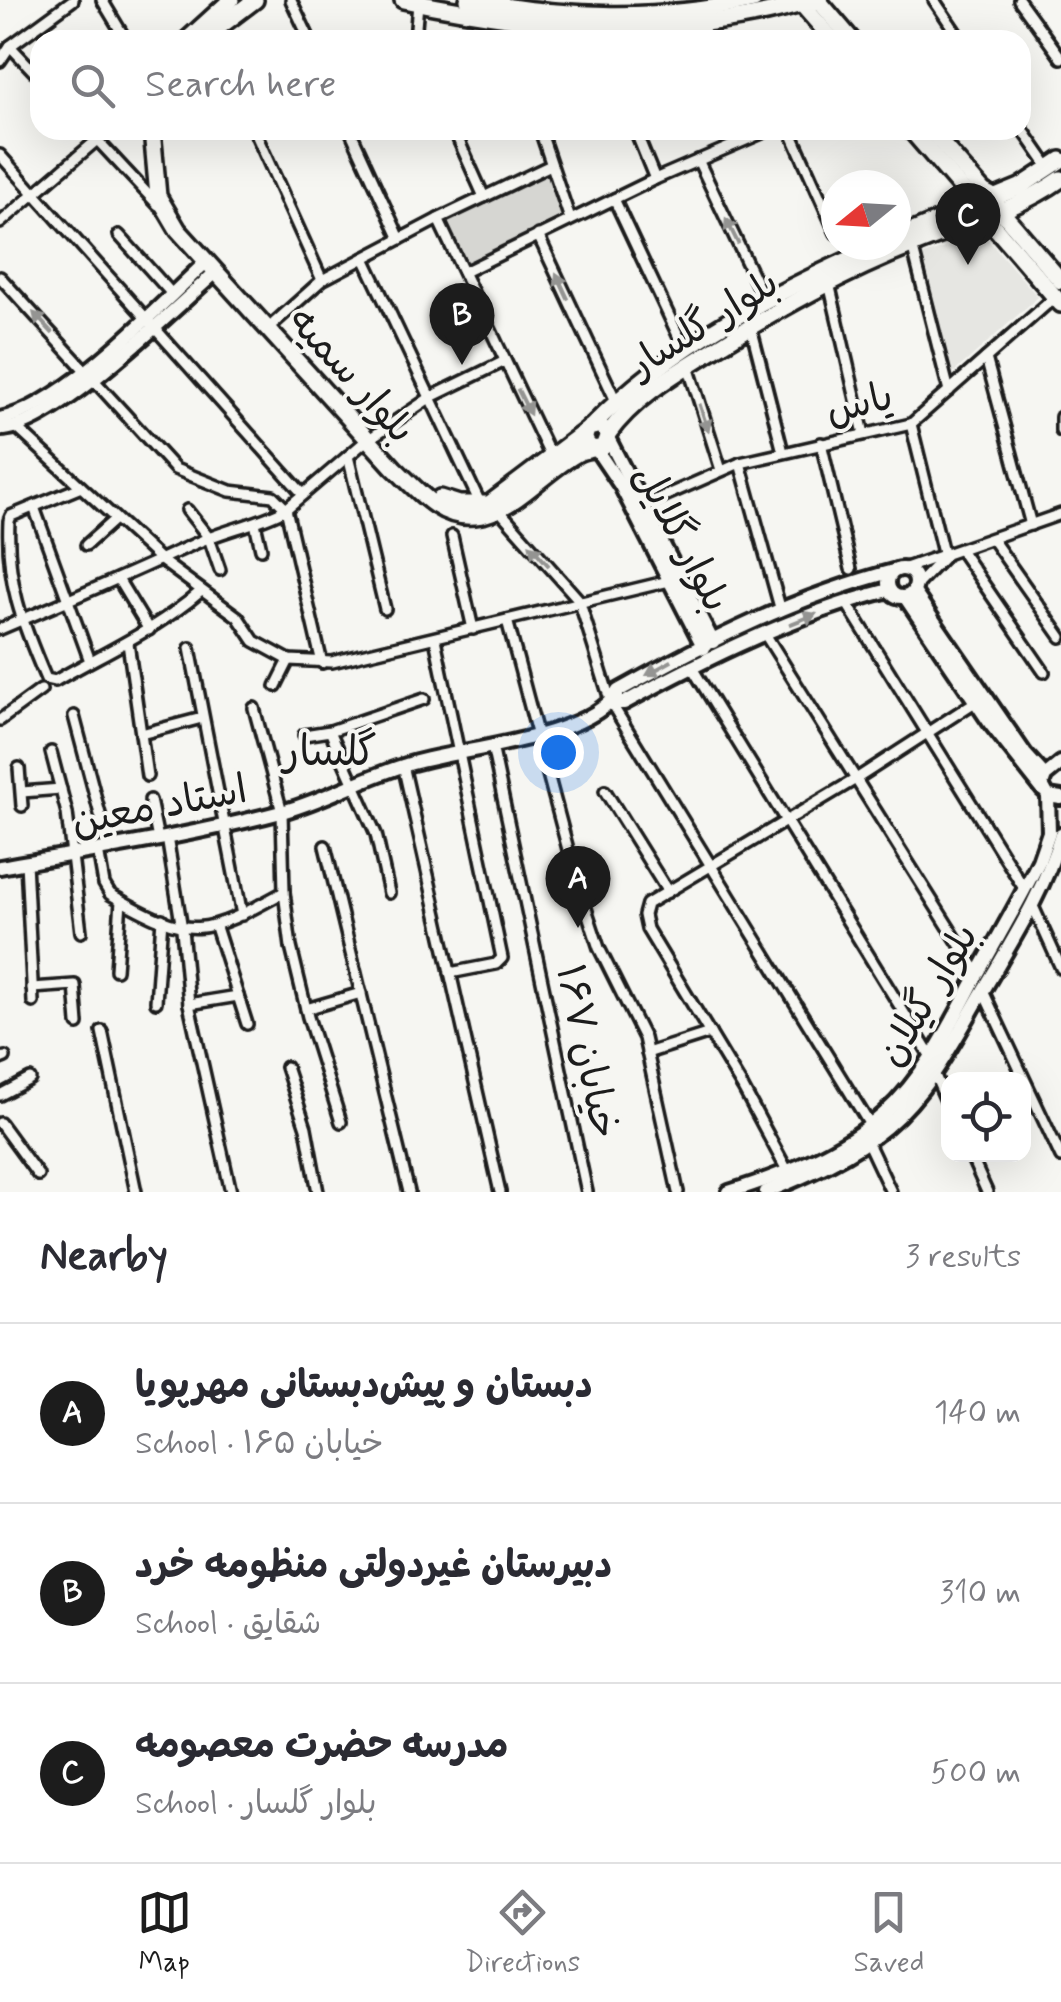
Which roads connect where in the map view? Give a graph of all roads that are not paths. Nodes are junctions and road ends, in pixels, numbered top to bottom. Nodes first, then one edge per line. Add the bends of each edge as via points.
1 (74, 0) edge
2 (102, 0) edge
3 (231, 0) edge
4 (255, 0) edge
5 (292, 0) edge
6 (754, 0) edge
7 (934, 0) edge
8 (1020, 0) edge
9 (808, 1) edge
10 (410, 2) edge
11 (474, 4) edge
12 (670, 6) edge
13 (577, 8) edge
14 (516, 21) junction
15 (703, 22) junction
16 (605, 27) edge
17 (32, 30) edge
18 (120, 30) edge
19 (199, 30) edge
20 (217, 30) edge
21 (306, 30) edge
22 (414, 30) edge
23 (516, 30) edge
24 (704, 30) edge
25 (827, 30) edge
26 (841, 30) edge
27 (954, 30) edge
28 (30, 32) edge
29 (10, 46) junction
30 (1061, 58) edge
31 (0, 62) edge
32 (30, 67) edge
33 (97, 140) joint
34 (153, 140) edge
35 (163, 140) edge
36 (259, 140) edge
37 (355, 140) edge
38 (458, 140) edge
39 (543, 140) edge
40 (639, 140) edge
41 (794, 140) edge
42 (921, 140) edge
43 (939, 140) edge
44 (1031, 140) edge
45 (745, 141) edge
46 (0, 155) edge
47 (698, 160) junction
48 (552, 165) junction
49 (1058, 176) edge
50 (655, 179) junction
51 (34, 193) junction
52 (484, 197) junction
53 (821, 199) edge
54 (614, 200) junction
55 (989, 208) junction
56 (166, 214) junction
57 (438, 219) junction
58 (570, 219) junction
59 (0, 223) edge
60 (538, 234) junction
61 (119, 235) dead end
62 (400, 239) junction
63 (911, 239) edge
64 (364, 258) junction
65 (831, 260) edge
66 (871, 260) edge
67 (909, 260) edge
68 (215, 264) junction
69 (464, 272) junction
70 (0, 277) edge
71 (322, 280) junction
72 (829, 283) junction
73 (172, 294) junction
74 (1059, 294) edge
75 (766, 301) junction
76 (150, 323) junction
77 (274, 323) junction
78 (751, 327) junction
79 (686, 358) junction
80 (986, 358) junction
81 (505, 361) junction
82 (304, 362) junction
83 (90, 373) junction
84 (949, 391) junction
85 (431, 397) junction
86 (616, 402) junction
87 (1061, 417) edge
88 (0, 420) edge
89 (911, 424) junction
90 (16, 428) junction
91 (590, 428) junction
92 (0, 429) edge
93 (1061, 431) edge
94 (864, 434) junction
95 (608, 436) junction
96 (372, 437) junction
97 (822, 443) junction
98 (594, 448) junction
99 (783, 452) junction
100 (348, 456) junction
101 (551, 458) junction
102 (740, 463) junction
103 (721, 470) junction
104 (81, 487) junction
105 (304, 494) junction
106 (481, 505) junction
107 (644, 505) junction
108 (34, 507) junction
109 (286, 509) junction
110 (187, 510) dead end
111 (499, 510) junction
112 (1061, 514) edge
113 (116, 519) junction
114 (255, 523) junction
115 (1031, 524) junction
116 (4, 536) edge
117 (452, 536) dead end
118 (209, 538) junction
119 (992, 539) junction
120 (86, 545) dead end
121 (260, 550) dead end
122 (962, 550) junction
123 (944, 557) junction
124 (162, 561) junction
125 (851, 568) dead end
126 (220, 570) dead end
127 (898, 570) junction
128 (118, 579) junction
129 (669, 581) junction
130 (890, 590) junction
131 (200, 592) junction
132 (911, 592) junction
133 (68, 600) junction
134 (580, 600) junction
135 (846, 602) junction
136 (386, 609) dead end
137 (782, 610) junction
138 (21, 620) junction
139 (507, 620) junction
140 (473, 628) junction
141 (0, 629) edge
142 (149, 630) junction
143 (765, 634) junction
144 (1061, 637) edge
145 (435, 639) junction
146 (707, 641) junction
147 (128, 643) junction
148 (190, 648) dead end
149 (714, 656) junction
150 (289, 660) junction
151 (90, 661) junction
152 (322, 663) junction
153 (691, 666) junction
154 (1044, 672) dead end
155 (276, 686) dead end
156 (41, 690) dead end
157 (424, 699) dead end
158 (976, 702) junction
159 (611, 703) junction
160 (254, 708) dead end
161 (74, 716) dead end
162 (202, 718) junction
163 (0, 720) edge
164 (330, 731) junction
165 (929, 732) junction
166 (142, 734) junction
167 (304, 735) dead end
168 (537, 735) junction
169 (492, 746) junction
170 (51, 752) dead end
171 (459, 752) junction
172 (1061, 763) edge
173 (403, 766) junction
174 (18, 768) dead end
175 (147, 776) dead end
176 (856, 778) junction
177 (356, 786) junction
178 (1049, 787) edge
179 (61, 789) junction
180 (604, 791) dead end
181 (22, 792) junction
182 (150, 800) dead end
183 (22, 806) dead end
184 (282, 812) junction
185 (788, 820) junction
186 (226, 824) junction
187 (1061, 834) edge
188 (163, 838) junction
189 (326, 846) dead end
190 (104, 849) junction
191 (72, 855) junction
192 (26, 862) junction
193 (712, 866) junction
194 (0, 867) edge
195 (1025, 890) junction
196 (284, 892) junction
197 (668, 892) junction
198 (389, 894) dead end
199 (121, 901) junction
200 (1032, 904) junction
201 (242, 915) junction
202 (162, 920) junction
203 (216, 927) junction
204 (182, 928) junction
205 (81, 932) dead end
206 (1061, 968) edge
207 (116, 970) dead end
208 (450, 972) junction
209 (978, 974) junction
210 (32, 988) junction
211 (983, 991) junction
212 (361, 993) junction
213 (238, 996) junction
214 (33, 1002) dead end
215 (156, 1002) dead end
216 (189, 1004) junction
217 (306, 1010) junction
218 (78, 1024) dead end
219 (248, 1024) dead end
220 (102, 1031) dead end
221 (710, 1033) junction
222 (647, 1052) junction
223 (931, 1057) junction
224 (286, 1067) dead end
225 (934, 1073) junction
226 (30, 1079) dead end
227 (941, 1089) edge
228 (0, 1095) edge
229 (340, 1122) dead end
230 (0, 1123) edge
231 (870, 1125) junction
232 (867, 1141) junction
233 (1061, 1158) edge
234 (974, 1162) edge
235 (788, 1172) junction
236 (38, 1175) dead end
237 (773, 1191) edge
238 (136, 1192) edge
239 (231, 1192) edge
240 (318, 1192) edge
241 (409, 1192) edge
242 (500, 1192) edge
243 (587, 1192) edge
244 (678, 1192) edge
245 (729, 1192) edge
246 (892, 1192) edge
247 (987, 1192) edge

1 - 17 street
2 - 18 street
3 - 19 main road
4 - 20 main road
5 - 21 street
6 - 12 main road
7 - 27 street
8 - 30 street
9 - 15 main road
9 - 25 main road
9 - 26 main road
10 - 11 main road
10 - 22 street
11 - 13 main road
11 - 14 main road
12 - 16 main road
13 - 16 main road
14 - 16 main road
14 - 23 street
15 - 16 main road
15 - 24 street
28 - 29 street
29 - 31 street
29 - 32 street
33 - 51 street
33 - 56 street
34 - 56 main road, بلوار سمیه
35 - 68 main road, بلوار سمیه via 168,194
36 - 71 street
37 - 62 street
38 - 52 street
39 - 48 street
40 - 50 street
41 - 53 street
42 - 55 main road
43 - 55 main road via 983,191
44 - 49 street
45 - 47 street
46 - 51 street
47 - 50 street
75 -> 47 street
48 - 52 street
48 - 58 street
49 - 55 main road, بلوار گلسار
50 - 54 street
51 - 59 street
51 - 76 street
52 - 57 street
54 - 58 street
54 - 79 street
55 - 63 main road, بلوار گلسار
55 - 74 main road
56 - 68 main road, بلوار سمیه
57 - 62 street
57 - 69 street
58 - 60 street
60 - 69 street
86 -> 60 street
61 - 73 street
62 - 64 street
64 - 71 street
64 - 85 street
65 - 75 main road, بلوار گلسار
66 - 72 main road, بلوار گلسار
67 - 84 street
68 - 73 main road
68 - 76 main road
68 - 77 main road, بلوار سمیه
68 - 82 main road, بلوار سمیه
69 - 81 street
83 -> 70 street
71 - 77 street
72 - 78 main road, بلوار گلسار
72 - 94 street
73 - 76 main road
74 - 80 street, یاس
75 - 79 main road, بلوار گلسار
76 - 83 main road
76 - 105 street
77 - 82 main road, بلوار سمیه
78 - 79 main road, بلوار گلسار
78 - 99 street
79 - 86 main road, بلوار گلسار
79 - 95 main road, بلوار گلسار via 626,410
79 -> 103 street
80 - 84 street, یاس
80 - 115 street
81 - 85 street
81 -> 101 street
82 - 96 main road, بلوار سمیه
83 - 88 main road via 34,408
83 - 90 main road
83 - 109 street via 175,470 230,491 272,496
84 - 89 street, یاس
85 - 96 street
85 - 106 street
86 - 91 main road, بلوار گلسار
87 - 93 street
89 - 94 street, یاس
89 - 123 street
90 - 92 main road
90 - 104 street
91 - 95 main road via 604,427
91 - 98 main road via 585,438
91 - 101 main road
94 - 97 street, یاس
95 - 98 main road via 603,447
95 - 107 main road, بلوار گلایل
96 - 100 street
96 - 106 main road, بلوار سمیه via 440,498
96 - 111 main road, بلوار سمیه via 412,485 445,510 475,516
97 - 99 street, یاس
97 - 125 street
98 - 111 main road
98 - 129 main road, بلوار گلایل
99 - 102 street, یاس
100 - 105 street
100 - 136 street
101 - 106 main road
102 - 103 street, یاس
102 - 137 street
103 - 107 street, یاس
104 - 108 street
104 - 113 street
105 - 109 street
107 - 146 main road, بلوار گلایل
108 - 116 street via 10,518
108 - 133 street
109 - 114 street
109 - 152 street
110 - 118 street
134 -> 111 street
112 - 115 street
113 - 120 street
113 - 124 street
114 - 118 street
114 - 121 street
115 - 119 street
116 - 138 street
117 - 140 street
118 - 124 street
118 - 126 street
119 - 122 street
119 - 144 street
122 - 123 street
122 - 154 street
123 - 127 street
123 - 132 street
124 - 128 street
124 - 131 street
127 - 130 main road via 888,581
127 - 132 main road via 912,574
127 - 137 main road
128 - 133 street
128 - 142 street
129 - 134 street
129 - 146 main road, بلوار گلایل
130 - 132 main road
130 - 135 main road
131 - 142 street
131 - 150 street via 238,617 254,641
132 - 158 main road
132 - 178 main road
133 - 138 street
133 - 151 street
134 - 139 street
134 - 159 street
143 -> 135 main road
135 - 165 street
137 - 146 main road
138 - 141 street
138 - 151 street via 50,682
139 - 140 street
139 - 168 street
140 - 145 street
142 - 147 street
143 - 149 main road
143 - 176 street
145 - 152 street
145 - 171 street
146 - 149 main road, بلوار گلایل
146 -> 159 main road, استاد معین via 618,691
147 - 151 street
147 - 166 street
148 - 162 street
149 - 153 main road, استاد معین
150 - 152 street
150 - 155 street
153 - 159 main road, استاد معین via 624,704
153 - 185 street
156 - 163 street
157 - 164 street
158 - 165 street
158 - 178 main road
159 - 168 main road, استاد معین
159 - 193 street
160 - 184 street
161 - 190 street
162 - 166 street
162 - 186 street
164 - 167 street
164 - 177 street
165 - 176 street
165 - 195 street
166 - 175 street
168 - 169 main road, استاد معین
168 - 222 street via 600,948
169 - 171 main road, استاد معین
169 - 243 street, خیابان ۱۶۷
170 - 179 street
171 - 173 main road, استاد معین
171 - 208 street via 501,962
172 - 178 main road
173 - 177 main road, استاد معین
173 - 208 street
174 - 181 street
176 - 185 street
176 - 209 street
177 - 184 main road, استاد معین
177 - 198 street via 376,834
178 - 195 main road, بلوار گیلان via 1050,832
179 - 181 street
179 - 191 street
180 - 197 street
181 - 183 street
182 - 188 street
184 - 186 main road, استاد معین
184 - 196 street
185 - 193 street
185 - 223 street
186 - 188 main road, استاد معین
186 - 201 street
187 - 200 main road, بلوار گیلان
188 - 190 main road, استاد معین
188 - 204 street
189 - 212 street
190 - 191 main road, استاد معین
190 - 199 street via 104,884
191 - 192 main road, استاد معین
191 - 205 street
192 - 194 main road, استاد معین
192 - 210 street
193 - 197 street
193 - 231 street
195 - 209 main road, بلوار گیلان
196 - 201 street
196 - 217 street
197 - 221 street via 647,904 647,930
199 - 202 street
199 - 207 street
200 - 206 street
200 - 211 main road, بلوار گیلان
201 - 203 street
202 - 204 street
202 - 215 street
203 - 204 street
203 - 213 street
204 - 216 street
208 - 242 street
209 - 223 main road, بلوار گیلان
210 - 214 street
210 - 218 street via 75,984
211 - 225 main road, بلوار گیلان
211 - 233 street
212 - 217 street
212 - 241 street
213 - 216 street
213 - 219 street
216 - 239 street
217 - 229 street
220 - 238 street
221 - 222 street
221 - 235 street
222 - 244 street
223 - 231 main road, بلوار گیلان
224 - 240 street
225 - 227 street
225 - 232 main road, بلوار گیلان
226 - 228 street
230 - 236 street
231 - 235 main road, بلوار گیلان
232 - 237 main road, بلوار گیلان
232 - 246 street
234 - 247 street
235 - 245 main road, بلوار گیلان

